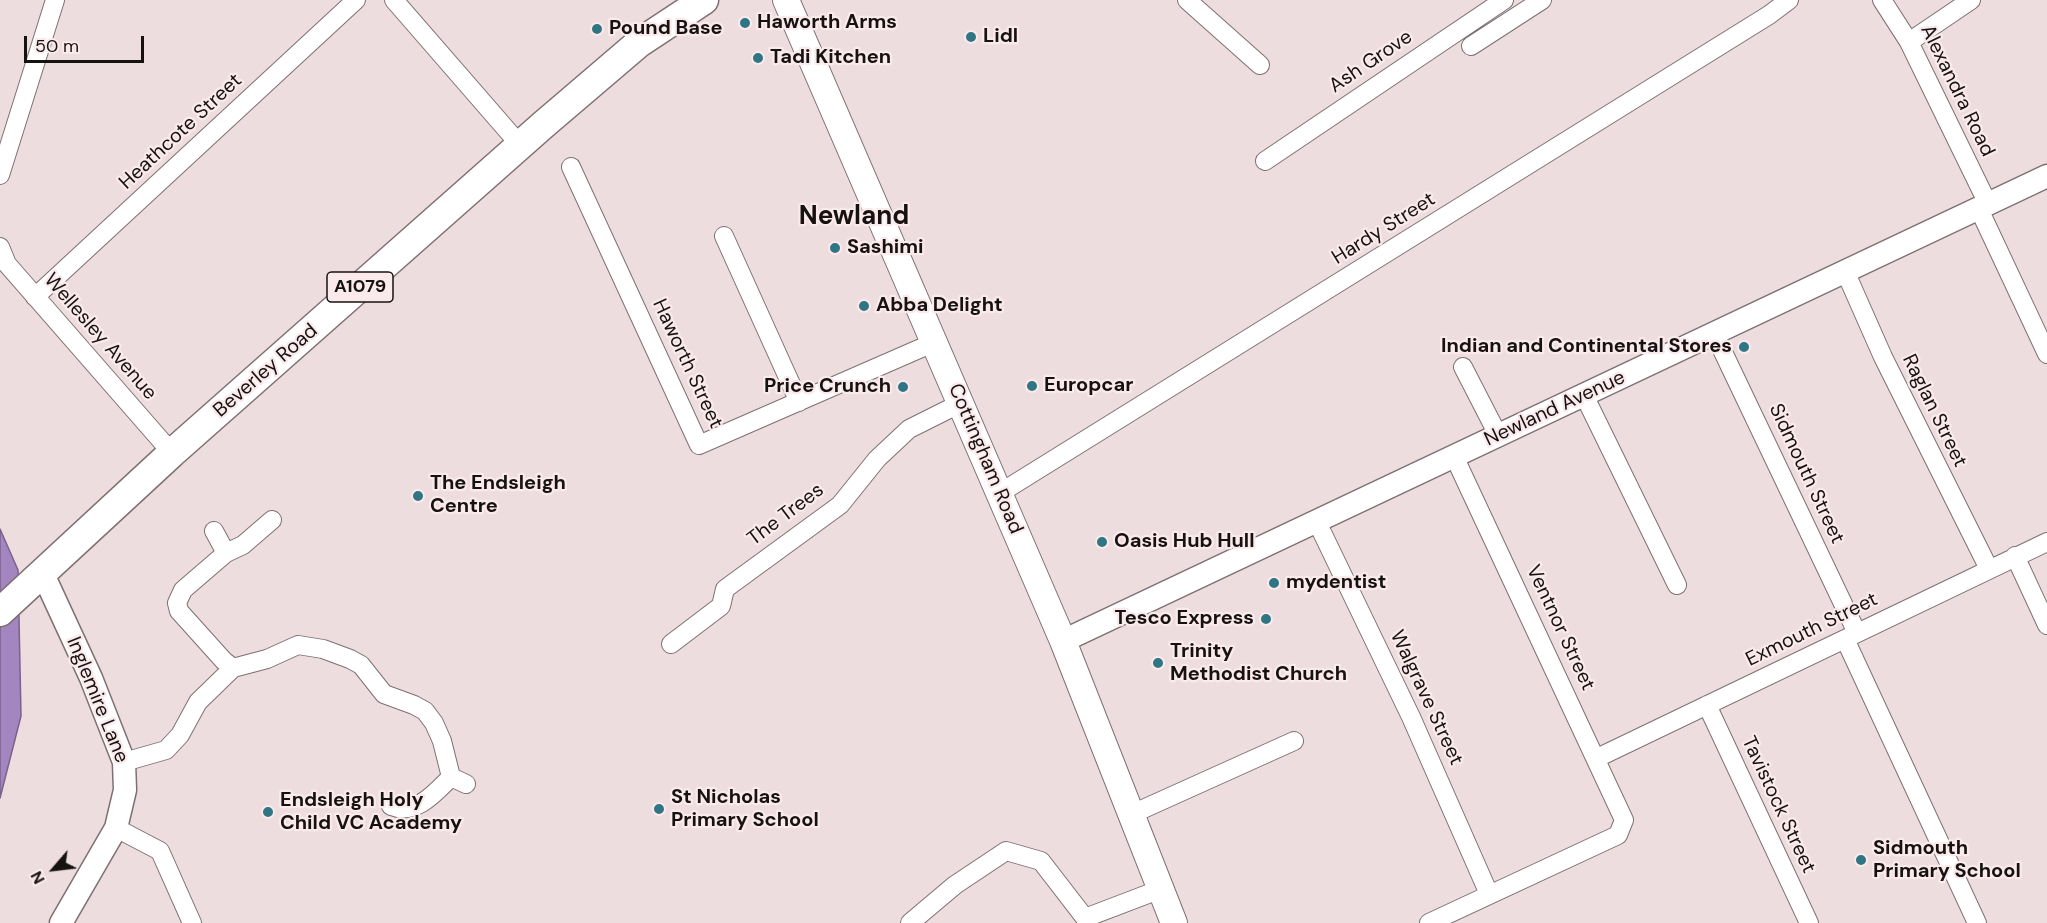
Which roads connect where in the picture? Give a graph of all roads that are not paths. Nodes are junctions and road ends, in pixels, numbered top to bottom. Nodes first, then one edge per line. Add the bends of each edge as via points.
1 (55, 0) edge
2 (356, 0) edge
3 (394, 0) edge
4 (704, 0) edge
5 (786, 0) edge
6 (1187, 0) edge
7 (1503, 0) edge
8 (1542, 0) edge
9 (1789, 0) edge
10 (1882, 0) edge
11 (1971, 0) edge
12 (1909, 42) junction
13 (1472, 46) dead end
14 (1260, 65) dead end
15 (520, 145) junction
16 (1265, 161) dead end
17 (571, 167) dead end
18 (0, 175) edge
19 (2047, 176) edge
20 (1983, 207) junction
21 (724, 236) dead end
22 (0, 247) edge
23 (1845, 271) junction
24 (35, 297) junction
25 (1714, 333) junction
26 (935, 342) junction
27 (2047, 354) edge
28 (1463, 367) dead end
29 (1584, 395) junction
30 (799, 402) junction
31 (961, 403) junction
32 (1499, 437) junction
33 (172, 453) junction
34 (1454, 456) junction
35 (1000, 493) junction
36 (272, 520) dead end
37 (1317, 522) junction
38 (214, 531) dead end
39 (2047, 542) edge
40 (226, 553) junction
41 (2015, 556) junction
42 (1989, 569) junction
43 (35, 581) junction
44 (1677, 585) dead end
45 (0, 612) edge
46 (2047, 625) edge
47 (1851, 636) junction
48 (1063, 641) junction
49 (671, 644) dead end
50 (233, 668) junction
51 (1707, 705) junction
52 (1294, 741) dead end
53 (1597, 758) junction
54 (124, 762) junction
55 (391, 806) dead end
56 (1132, 814) junction
57 (116, 828) junction
58 (1161, 889) junction
59 (1489, 894) junction
60 (61, 923) edge
61 (192, 923) edge
62 (910, 923) edge
63 (1174, 923) edge
64 (1429, 923) edge
65 (1809, 923) edge
66 (1977, 923) edge

1 - 18 street
2 - 24 street, Heathcote Street
3 - 15 street
4 - 15 main road, Beverley Road / A1079 via 631,50
5 - 26 main road, Cottingham Road
6 - 14 street
7 - 16 street, Ash Grove
8 - 13 street
9 - 35 street, Hardy Street
10 - 12 street, Alexandra Road
11 - 12 street
12 - 20 street, Alexandra Road
15 - 33 main road, Beverley Road / A1079
17 - 30 street, Haworth Street via 699,445
19 - 20 street, Newland Avenue
20 - 23 street, Newland Avenue
20 - 27 street, Alexandra Road
21 - 30 street
22 - 24 street, Wellesley Avenue via 7,264
23 - 25 street, Newland Avenue
23 - 42 street, Raglan Street via 1882,357
24 - 33 street, Wellesley Avenue
25 - 29 street, Newland Avenue
25 - 47 street, Sidmouth Street
26 - 30 street, Haworth Street
26 - 31 main road, Cottingham Road
28 - 32 street
29 - 32 street, Newland Avenue
29 - 44 street
31 - 35 main road, Cottingham Road
31 - 49 street, The Trees via 909,429 877,459 840,505 725,589 721,606
32 - 34 street, Newland Avenue
33 - 43 main road, Beverley Road / A1079
34 - 37 street, Newland Avenue
34 - 53 street, Ventnor Street
35 - 48 main road, Cottingham Road
36 - 40 street via 243,545
37 - 48 street, Newland Avenue
37 - 59 street, Walgrave Street via 1411,717
38 - 40 street
39 - 41 street, Exmouth Street
40 - 50 street via 183,590 177,603 179,611
41 - 42 street, Exmouth Street
41 - 46 street
42 - 47 street, Exmouth Street
43 - 45 main road, Beverley Road / A1079
43 - 54 street, Inglemire Lane via 91,678
47 - 51 street, Exmouth Street
47 - 66 street, Sidmouth Street
48 - 56 main road, Cottingham Road
50 - 54 street via 198,702 180,735 166,750
50 - 55 street via 298,645 323,649 360,665 384,694 425,711 459,781 424,802 400,810
51 - 53 street, Exmouth Street
51 - 65 street, Tavistock Street
52 - 56 street
53 - 59 street, Ventnor Street via 1624,820 1618,835
54 - 57 street, Inglemire Lane via 126,790
56 - 58 main road, Cottingham Road
57 - 60 street, Inglemire Lane
57 - 61 street via 160,851
58 - 62 street via 1085,918 1041,861 1006,851 955,885
58 - 63 main road, Cottingham Road
59 - 64 street

